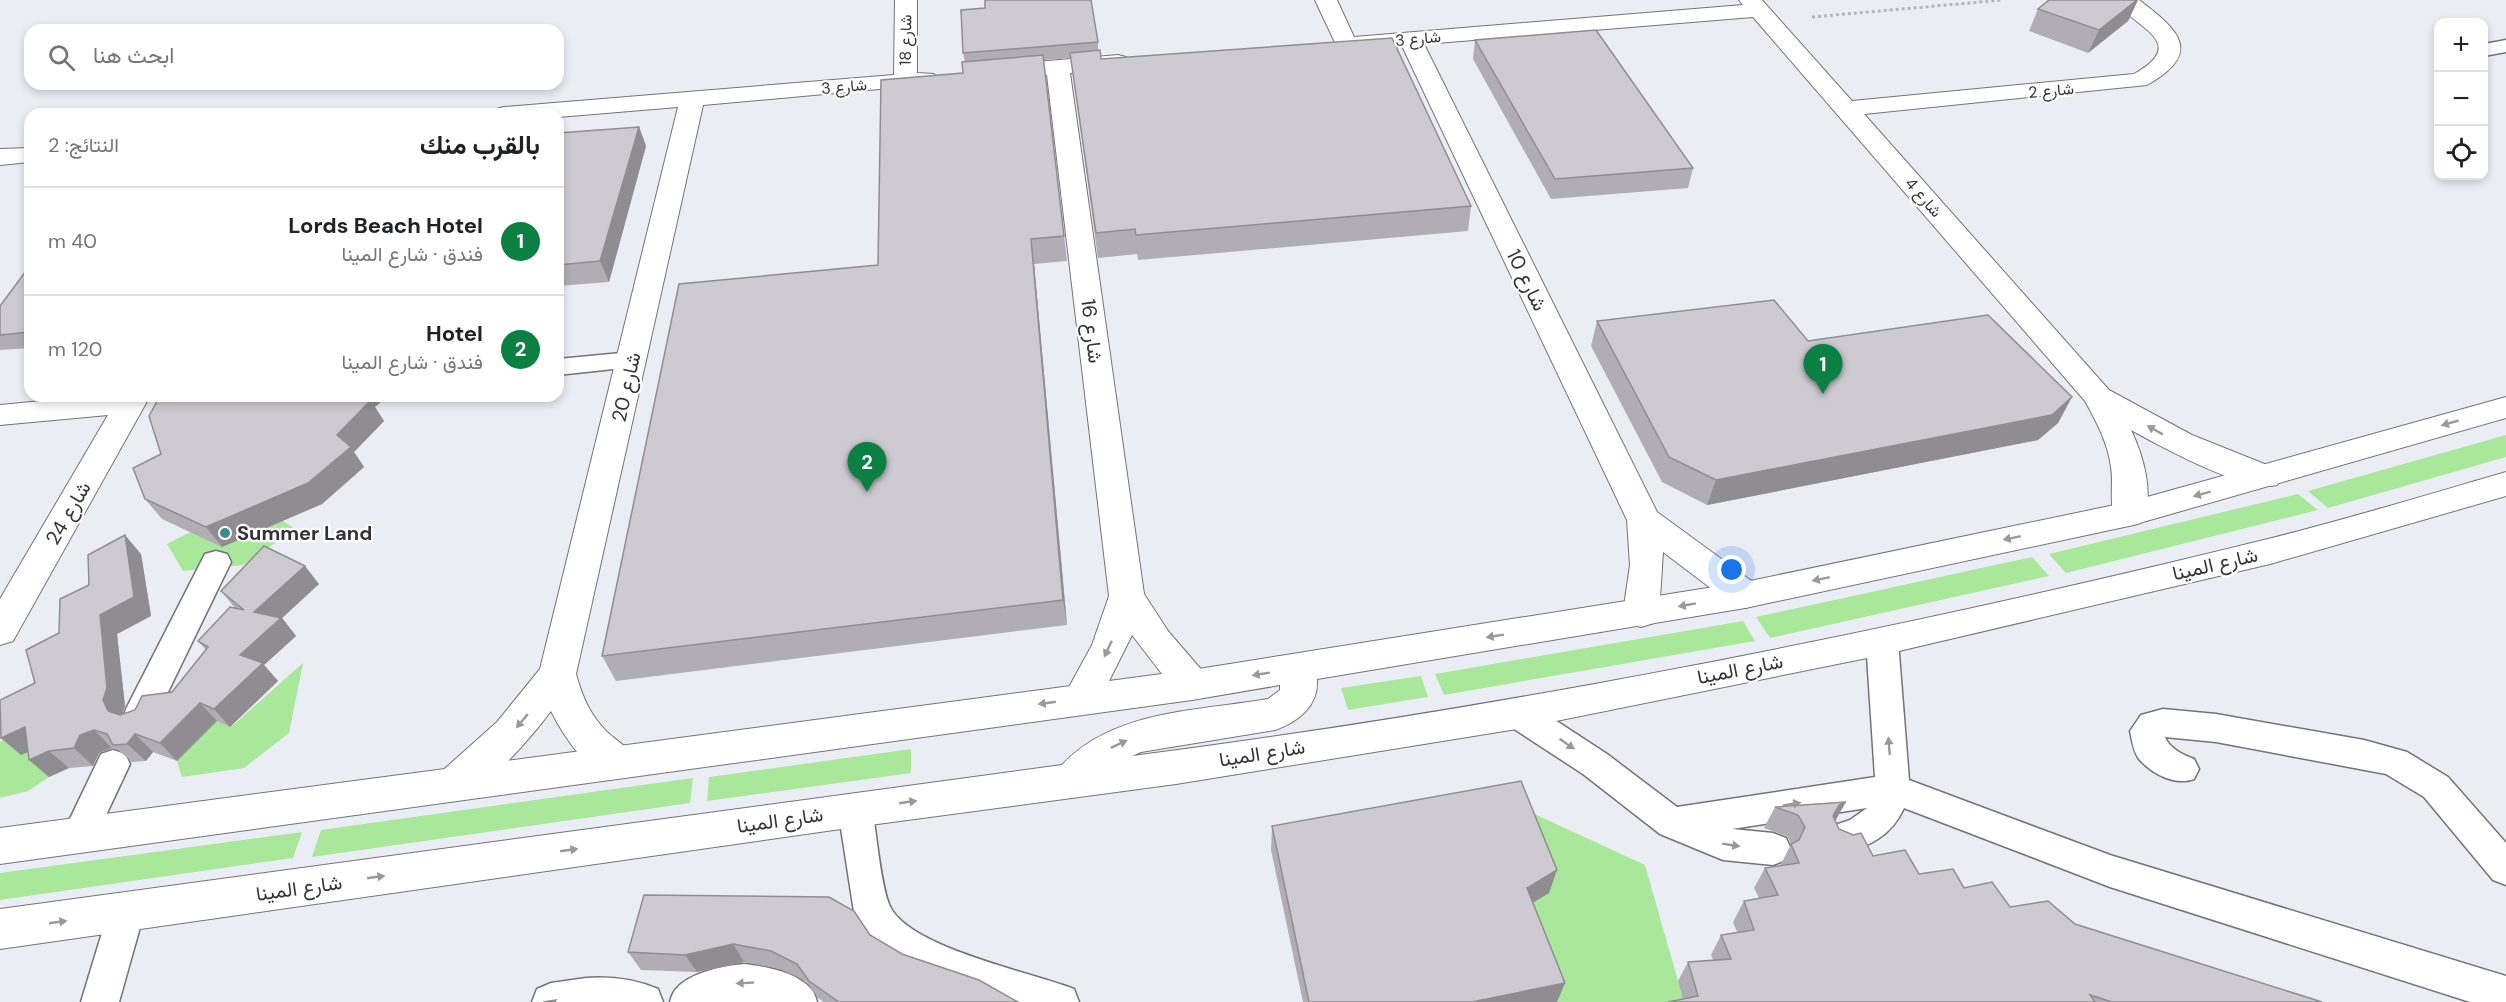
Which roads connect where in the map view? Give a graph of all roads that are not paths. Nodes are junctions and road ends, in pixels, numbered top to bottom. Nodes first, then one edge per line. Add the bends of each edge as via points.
1 (906, 0) edge
2 (1326, 0) edge
3 (2125, 0) edge
4 (1759, 10) edge
5 (1410, 39) junction
6 (1346, 44) junction
7 (1323, 46) edge
8 (2506, 46) edge
9 (2488, 49) edge
10 (1138, 60) edge
11 (1058, 67) junction
12 (981, 74) edge
13 (948, 77) edge
14 (905, 81) junction
15 (692, 99) junction
16 (564, 109) edge
17 (1846, 109) junction
18 (24, 155) edge
19 (0, 157) edge
20 (632, 360) junction
21 (564, 366) edge
22 (2097, 395) junction
23 (108, 402) edge
24 (131, 402) edge
25 (2506, 406) edge
26 (0, 415) edge
27 (2266, 477) junction
28 (2506, 484) edge
29 (2129, 514) junction
30 (1644, 520) junction
31 (216, 562) dead end
32 (1745, 595) junction
33 (1127, 596) junction
34 (1641, 613) junction
35 (0, 631) edge
36 (1882, 641) junction
37 (1296, 668) junction
38 (557, 674) junction
39 (1192, 685) junction
40 (1082, 698) junction
41 (1517, 713) junction
42 (139, 717) edge
43 (617, 762) junction
44 (113, 764) edge
45 (2182, 769) dead end
46 (1073, 780) junction
47 (455, 784) junction
48 (1893, 789) junction
49 (855, 809) junction
50 (1672, 822) junction
51 (79, 836) junction
52 (1840, 838) edge
53 (0, 846) edge
54 (1773, 849) dead end
55 (2506, 869) edge
56 (126, 913) junction
57 (0, 929) edge
58 (2506, 995) edge
59 (100, 1002) edge
60 (551, 1002) edge
61 (644, 1002) edge
62 (689, 1002) edge
63 (798, 1002) edge
64 (1060, 1002) edge

1 - 14 street, شارع 18
2 - 6 street
3 - 17 street, شارع 2 via 2162,31 2170,46 2169,60 2158,71 2139,80
4 - 5 street, شارع 3
4 - 17 street, شارع 4
5 - 6 street, شارع 3
5 - 30 street, شارع 10
6 - 7 street, شارع 3
8 - 9 lane
10 - 11 street
11 - 12 street
11 - 33 street, شارع 16
13 - 14 street, شارع 3
14 - 15 street, شارع 3
15 - 16 street, شارع 3
15 - 20 street, شارع 20
17 - 22 street, شارع 4
18 - 19 street
20 - 21 lane
20 - 38 street, شارع 20
27 -> 22 street, شارع 4 via 2194,451
22 - 29 street, شارع 4 via 2121,438 2129,463
23 - 26 street
24 - 35 street, شارع 24
25 -> 27 street
27 -> 29 street
28 - 36 street, شارع المينا via 2270,551
29 -> 32 street
30 - 32 street, شارع 10
30 - 34 street, شارع 10 via 1647,565
31 - 42 lane
32 -> 34 street
33 - 39 street, شارع 16 via 1155,641
33 -> 40 street, شارع 16 via 1110,646
34 -> 37 street
36 - 41 street, شارع المينا
48 -> 36 lane
37 -> 39 street
46 -> 37 street via 1096,757 1131,738 1275,714 1295,700 1300,690
38 - 43 street via 570,716 582,734
38 -> 47 street, شارع 20 via 504,742
39 - 40 street
40 -> 43 street
41 - 46 street, شارع المينا
41 -> 50 lane via 1595,764
43 - 47 street
44 - 51 lane
45 - 55 lane via 2150,748 2147,731 2153,725 2217,728 2395,762 2436,787
49 -> 46 street, شارع المينا
47 - 51 street
50 -> 48 lane
48 - 52 lane via 1890,804 1872,827
48 - 58 lane via 2110,871
56 -> 49 street, شارع المينا
49 - 64 lane via 872,912 892,939 923,957
50 -> 54 lane via 1723,844
51 - 53 street
57 -> 56 street, شارع المينا
56 - 59 lane
60 - 61 lane via 608,994
63 -> 62 lane via 778,987 751,981 723,985

